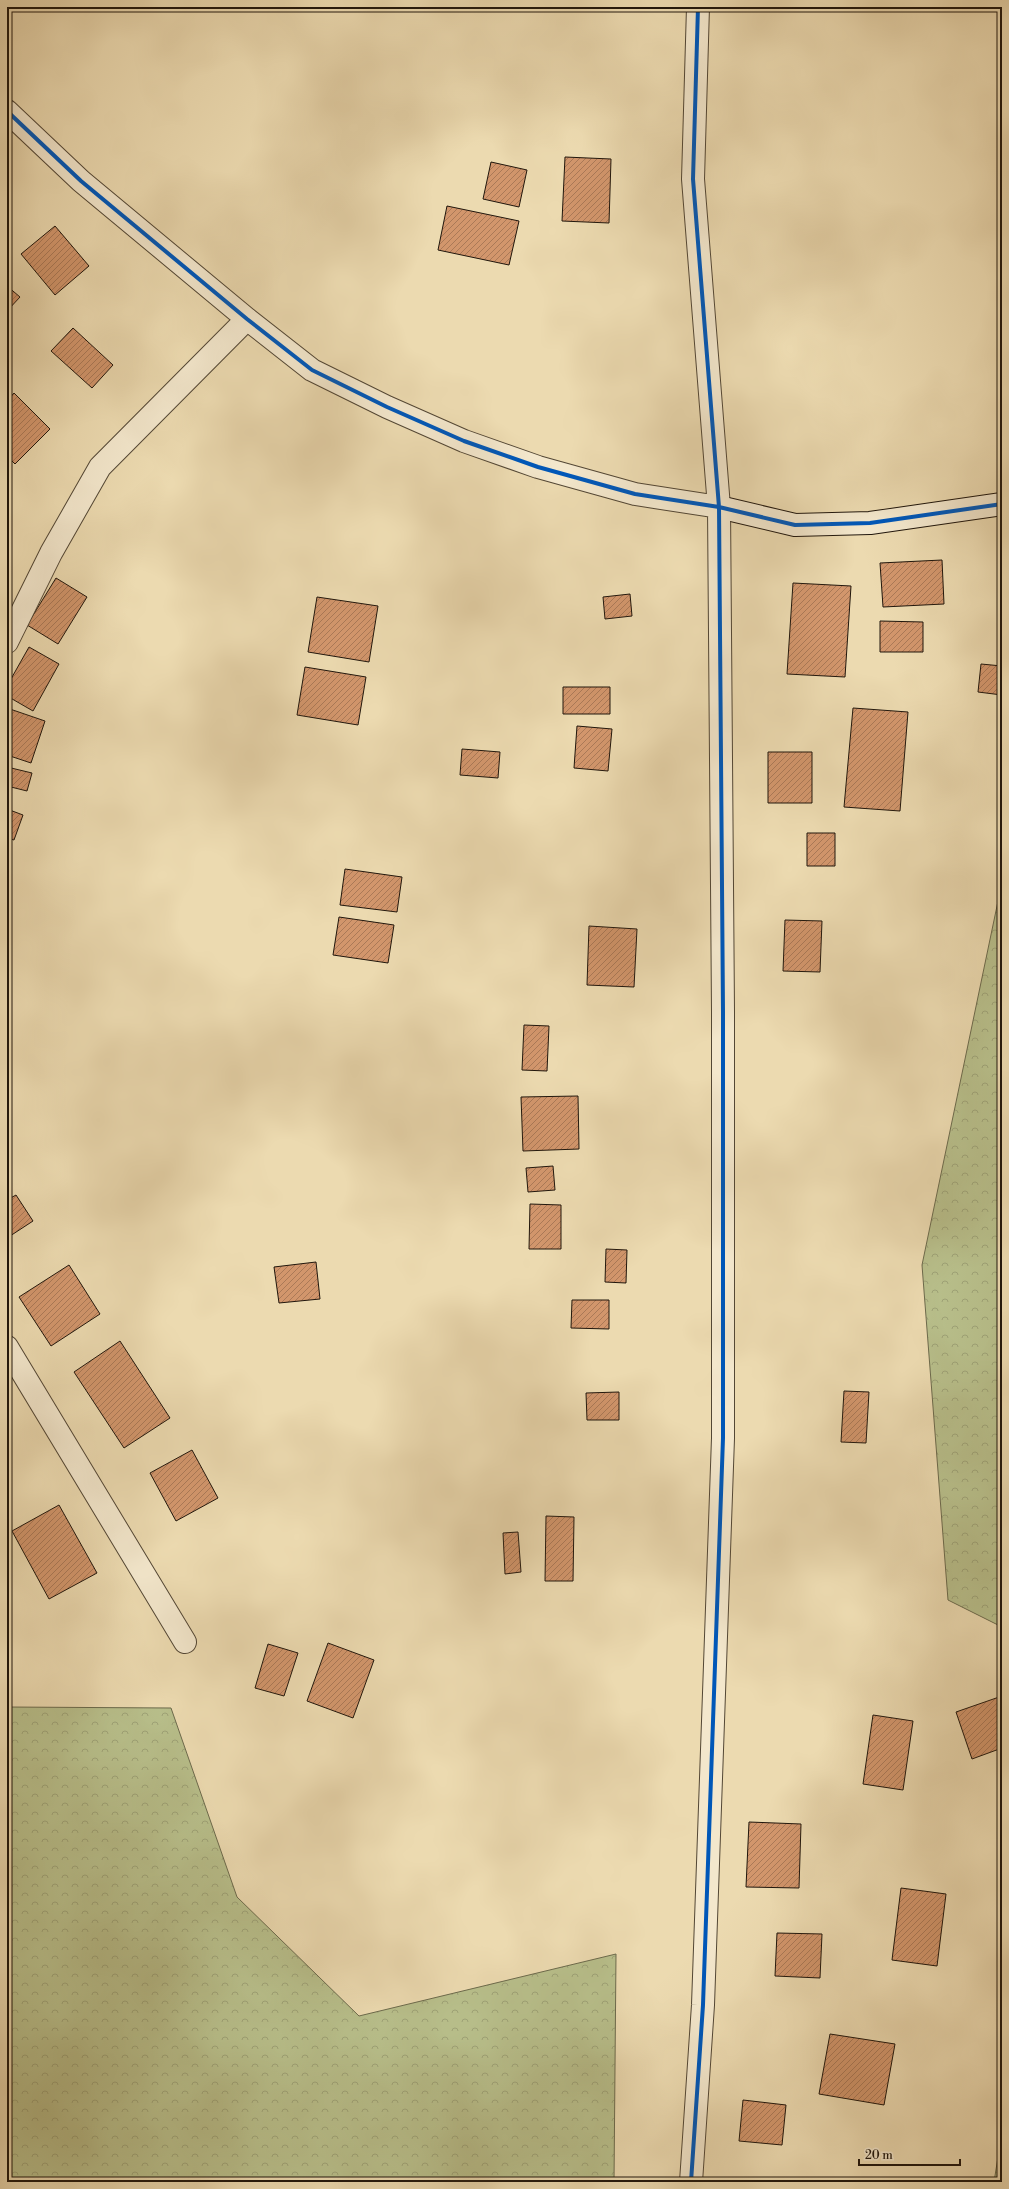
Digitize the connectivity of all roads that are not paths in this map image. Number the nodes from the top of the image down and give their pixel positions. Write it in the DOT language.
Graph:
graph roads {
  1 [pos="698,7"];
  2 [pos="7,111"];
  3 [pos="247,319"];
  4 [pos="1002,504"];
  5 [pos="719,507"];
  6 [pos="7,642"];
  7 [pos="7,1347"];
  8 [pos="184,1642"];
  9 [pos="690,2182"];
  1 -- 5 [label="street"];
  2 -- 3 [label="street"];
  3 -- 5 [label="street"];
  3 -- 6 [label="street"];
  4 -- 5 [label="street"];
  5 -- 9 [label="street"];
  7 -- 8 [label="street"];
}
